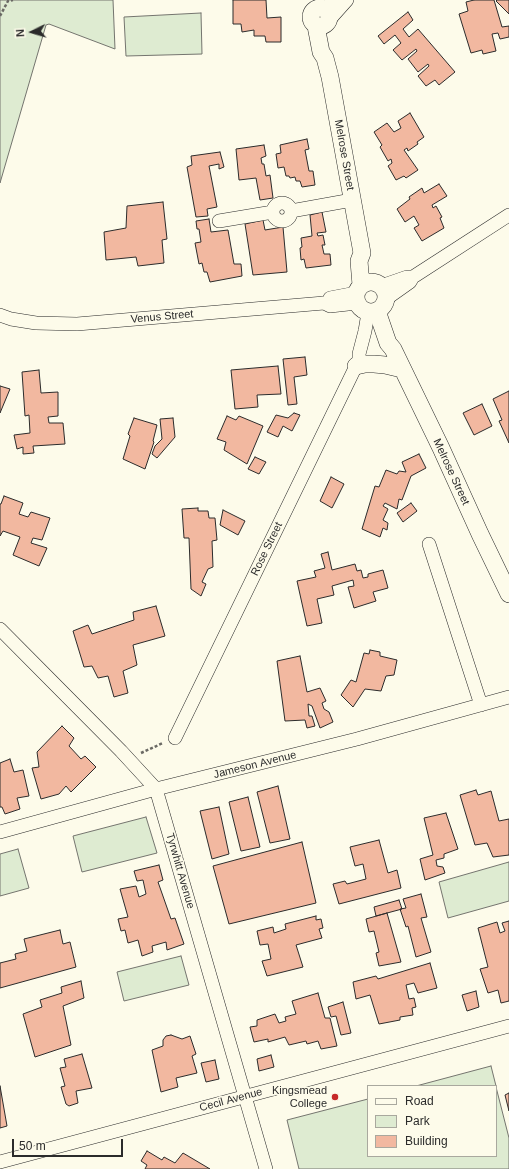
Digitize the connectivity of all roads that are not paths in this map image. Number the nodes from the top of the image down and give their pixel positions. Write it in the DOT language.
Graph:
graph roads {
  1 [pos="347,0"];
  2 [pos="322,11"];
  3 [pos="352,200"];
  4 [pos="509,215"];
  5 [pos="219,221"];
  6 [pos="372,299"];
  7 [pos="0,315"];
  8 [pos="357,363"];
  9 [pos="402,369"];
  10 [pos="429,544"];
  11 [pos="509,594"];
  12 [pos="0,629"];
  13 [pos="509,697"];
  14 [pos="481,705"];
  15 [pos="175,738"];
  16 [pos="156,790"];
  17 [pos="0,832"];
  18 [pos="509,1026"];
  19 [pos="245,1096"];
  20 [pos="0,1162"];
  21 [pos="266,1169"];
  1 -- 2 [label="street"];
  2 -- 3 [label="street, Melrose Street"];
  3 -- 5 [label="street"];
  3 -- 6 [label="street, Melrose Street"];
  4 -- 6 [label="street, Venus Street"];
  6 -- 7 [label="street, Venus Street"];
  6 -- 8 [label="street, Rose Street"];
  6 -- 9 [label="street, Melrose Street"];
  8 -- 9 [label="street"];
  8 -- 15 [label="street, Rose Street"];
  9 -- 11 [label="street, Melrose Street"];
  10 -- 14 [label="street"];
  12 -- 16 [label="street, Tyrwhitt Avenue"];
  13 -- 14 [label="street, Jameson Avenue"];
  14 -- 16 [label="street, Jameson Avenue"];
  16 -- 17 [label="street, Jameson Avenue"];
  16 -- 19 [label="street, Tyrwhitt Avenue"];
  18 -- 19 [label="street, Cecil Avenue"];
  19 -- 20 [label="street, Cecil Avenue"];
  19 -- 21 [label="street, Tyrwhitt Avenue"];
}
